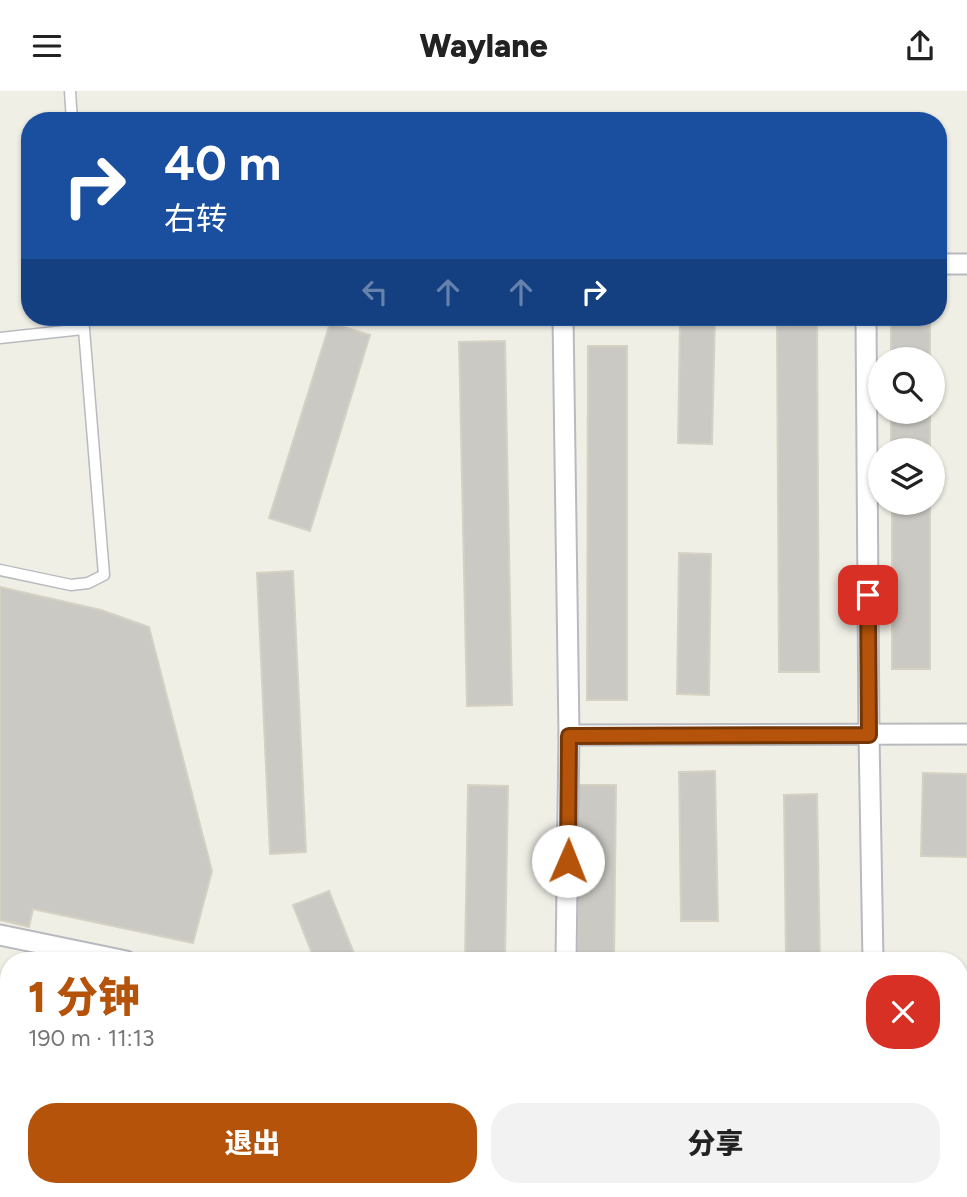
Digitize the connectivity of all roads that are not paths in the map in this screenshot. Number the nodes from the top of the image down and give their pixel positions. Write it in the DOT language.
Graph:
graph roads {
  1 [pos="70,91"];
  2 [pos="71,112"];
  3 [pos="947,264"];
  4 [pos="967,264"];
  5 [pos="83,326"];
  6 [pos="563,326"];
  7 [pos="866,326"];
  8 [pos="83,329"];
  9 [pos="0,338"];
  10 [pos="0,570"];
  11 [pos="967,734"];
  12 [pos="869,735"];
  13 [pos="569,736"];
  14 [pos="0,935"];
  15 [pos="82,952"];
  16 [pos="566,952"];
  17 [pos="873,952"];
  1 -- 2 [label="lane"];
  3 -- 4 [label="street"];
  5 -- 8 [label="lane"];
  6 -- 13 [label="street"];
  7 -- 12 [label="street"];
  8 -- 9 [label="lane"];
  8 -- 10 [label="lane"];
  11 -- 12 [label="street"];
  12 -- 13 [label="street"];
  12 -- 17 [label="street"];
  13 -- 16 [label="street"];
  14 -- 15 [label="street"];
}
